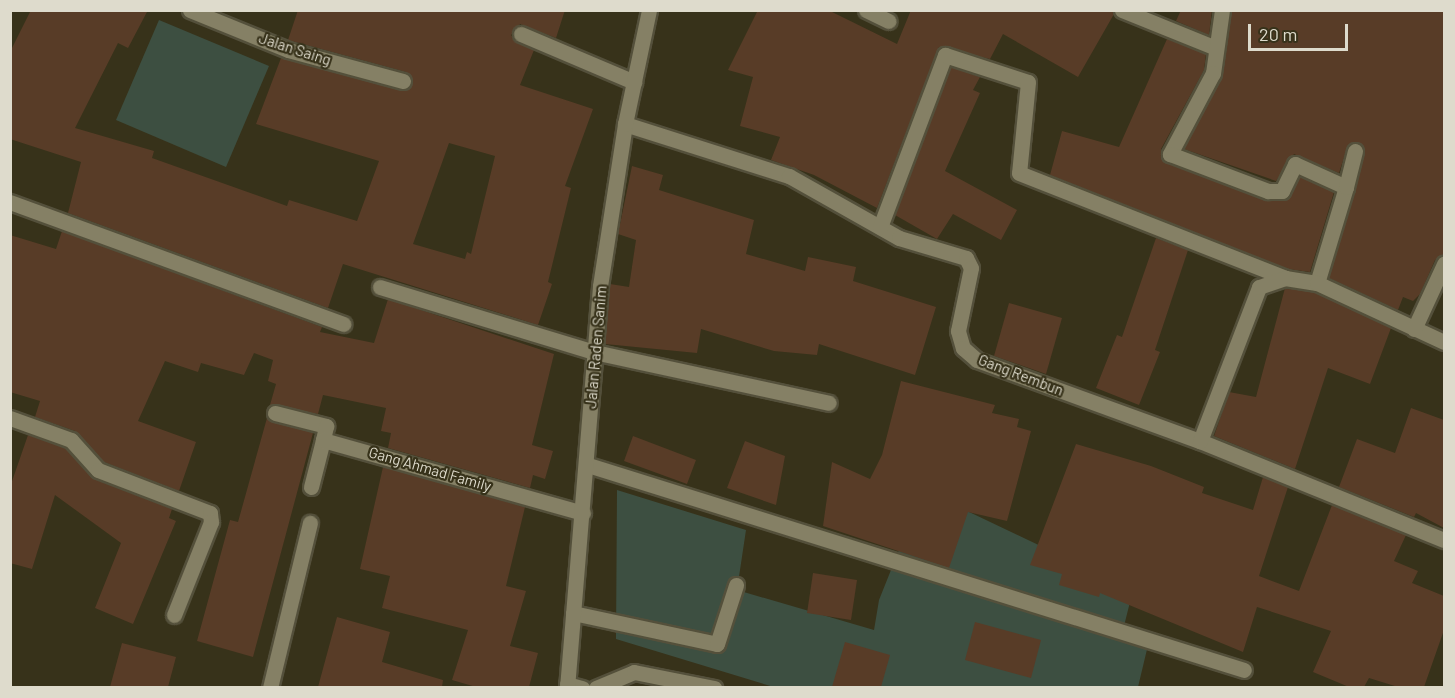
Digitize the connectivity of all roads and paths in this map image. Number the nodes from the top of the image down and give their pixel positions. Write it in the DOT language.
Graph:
graph roads {
  1 [pos="190,10"];
  2 [pos="650,10"];
  3 [pos="866,10"];
  4 [pos="1122,10"];
  5 [pos="1222,10"];
  6 [pos="889,21"];
  7 [pos="521,33"];
  8 [pos="1216,48"];
  9 [pos="403,81"];
  10 [pos="634,82"];
  11 [pos="625,124"];
  12 [pos="1355,151"];
  13 [pos="1346,187"];
  14 [pos="10,202"];
  15 [pos="880,226"];
  16 [pos="1444,264"];
  17 [pos="1285,278"];
  18 [pos="1317,283"];
  19 [pos="380,287"];
  20 [pos="343,324"];
  21 [pos="1414,329"];
  22 [pos="1444,342"];
  23 [pos="594,352"];
  24 [pos="830,403"];
  25 [pos="275,413"];
  26 [pos="10,418"];
  27 [pos="323,440"];
  28 [pos="1200,441"];
  29 [pos="588,465"];
  30 [pos="311,487"];
  31 [pos="583,513"];
  32 [pos="310,523"];
  33 [pos="1444,540"];
  34 [pos="736,585"];
  35 [pos="573,613"];
  36 [pos="174,615"];
  37 [pos="1244,670"];
  38 [pos="572,686"];
  39 [pos="270,687"];
  40 [pos="596,687"];
  41 [pos="714,687"];
  1 -- 9 [label="street, Jalan Saing"];
  2 -- 10 [label="street, Jalan Raden Sanim"];
  3 -- 6 [label="street"];
  4 -- 8 [label="street"];
  5 -- 8 [label="street"];
  7 -- 10 [label="street"];
  8 -- 13 [label="street"];
  10 -- 11 [label="street, Jalan Raden Sanim"];
  11 -- 15 [label="street, Gang Rembun"];
  11 -- 23 [label="street, Jalan Raden Sanim"];
  12 -- 13 [label="street"];
  13 -- 18 [label="street"];
  14 -- 20 [label="street"];
  15 -- 17 [label="street"];
  15 -- 28 [label="street, Gang Rembun"];
  16 -- 21 [label="street"];
  17 -- 18 [label="street"];
  17 -- 28 [label="street"];
  18 -- 21 [label="street"];
  19 -- 23 [label="street"];
  21 -- 22 [label="street"];
  23 -- 24 [label="street"];
  23 -- 29 [label="street, Jalan Raden Sanim"];
  25 -- 27 [label="street"];
  26 -- 36 [label="street"];
  27 -- 30 [label="street"];
  27 -- 31 [label="street, Gang Ahmad Family"];
  28 -- 33 [label="street, Gang Rembun"];
  29 -- 31 [label="street, Jalan Raden Sanim"];
  29 -- 37 [label="street"];
  31 -- 35 [label="street, Jalan Raden Sanim"];
  32 -- 39 [label="street"];
  34 -- 35 [label="street"];
  35 -- 38 [label="street, Jalan Raden Sanim"];
  40 -- 41 [label="street"];
}
